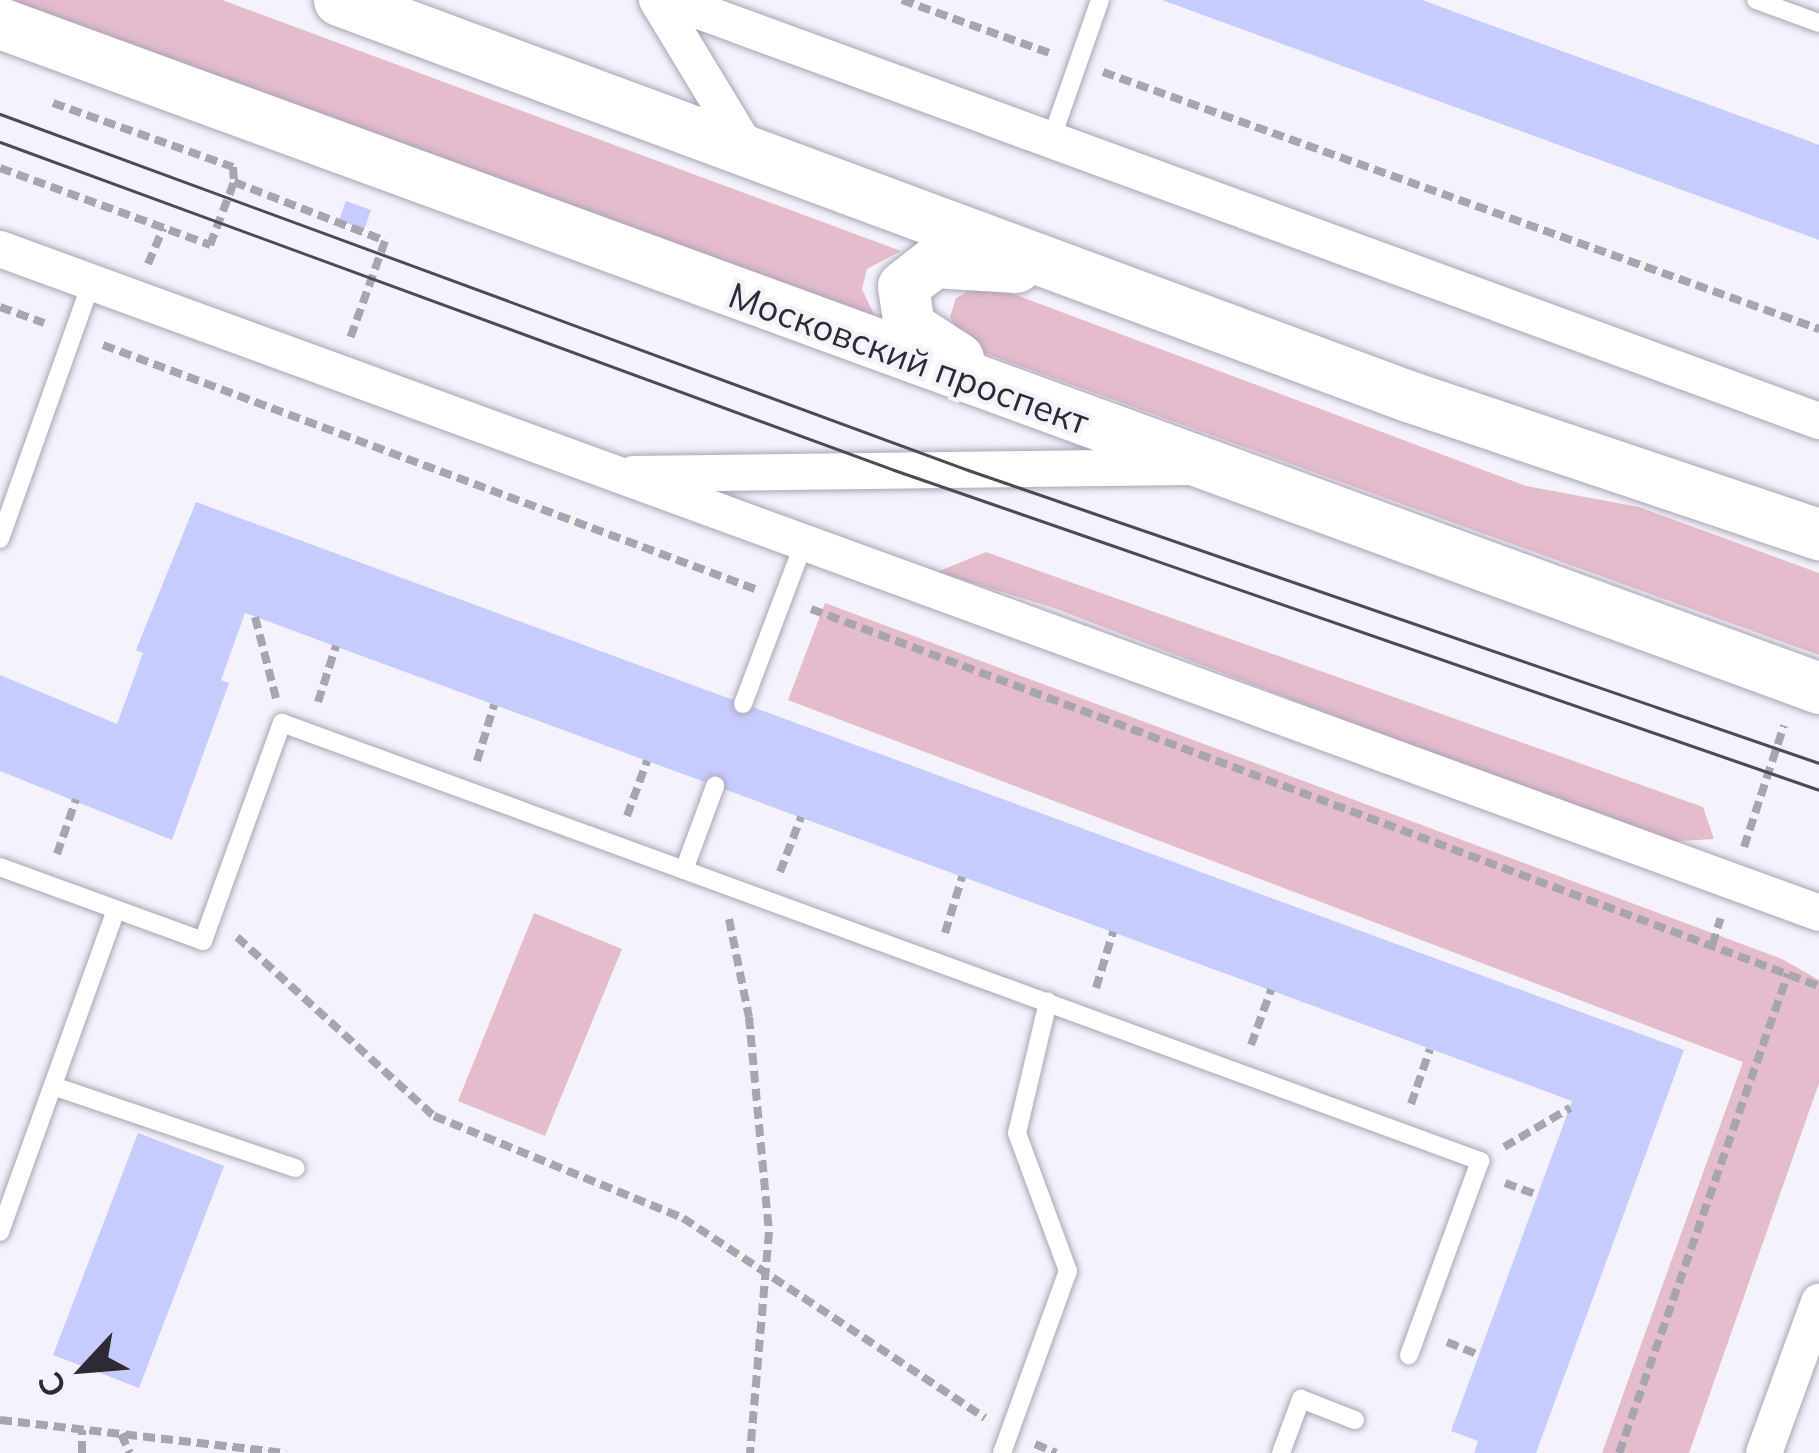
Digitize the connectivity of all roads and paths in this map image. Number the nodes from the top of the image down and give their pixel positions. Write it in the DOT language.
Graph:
graph roads {
  1 [pos="339,0"];
  2 [pos="657,0"];
  3 [pos="669,0"];
  4 [pos="902,0"];
  5 [pos="1100,0"];
  6 [pos="1756,0"];
  7 [pos="0,23"];
  8 [pos="1819,23"];
  9 [pos="1077,63"];
  10 [pos="53,103"];
  11 [pos="1051,140"];
  12 [pos="748,152"];
  13 [pos="0,168"];
  14 [pos="234,182"];
  15 [pos="0,249"];
  16 [pos="1071,271"];
  17 [pos="91,283"];
  18 [pos="365,298"];
  19 [pos="0,307"];
  20 [pos="1819,329"];
  21 [pos="73,334"];
  22 [pos="1019,398"];
  23 [pos="1819,421"];
  24 [pos="1203,467"];
  25 [pos="611,475"];
  26 [pos="1819,534"];
  27 [pos="0,539"];
  28 [pos="803,545"];
  29 [pos="783,599"];
  30 [pos="255,616"];
  31 [pos="336,646"];
  32 [pos="1814,686"];
  33 [pos="742,704"];
  34 [pos="494,705"];
  35 [pos="282,723"];
  36 [pos="308,732"];
  37 [pos="647,761"];
  38 [pos="715,786"];
  39 [pos="468,791"];
  40 [pos="76,799"];
  41 [pos="801,818"];
  42 [pos="617,845"];
  43 [pos="0,867"];
  44 [pos="684,870"];
  45 [pos="962,877"];
  46 [pos="1733,880"];
  47 [pos="722,883"];
  48 [pos="47,884"];
  49 [pos="770,901"];
  50 [pos="116,910"];
  51 [pos="1819,913"];
  52 [pos="212,914"];
  53 [pos="1113,932"];
  54 [pos="1712,945"];
  55 [pos="936,962"];
  56 [pos="1788,974"];
  57 [pos="1819,986"];
  58 [pos="1271,990"];
  59 [pos="1048,1002"];
  60 [pos="1087,1017"];
  61 [pos="1430,1048"];
  62 [pos="1241,1074"];
  63 [pos="53,1086"];
  64 [pos="1570,1108"];
  65 [pos="1402,1132"];
  66 [pos="1480,1160"];
  67 [pos="295,1168"];
  68 [pos="0,1232"];
  69 [pos="763,1271"];
  70 [pos="1819,1302"];
  71 [pos="1409,1355"];
  72 [pos="0,1420"];
  73 [pos="1355,1420"];
  74 [pos="82,1430"];
  75 [pos="121,1434"];
  76 [pos="1005,1443"];
  77 [pos="82,1453"];
  78 [pos="130,1453"];
  79 [pos="286,1453"];
  80 [pos="750,1453"];
  81 [pos="1056,1453"];
  82 [pos="1281,1453"];
  83 [pos="1619,1453"];
  84 [pos="1764,1453"];
  1 -- 12 [label="main road"];
  2 -- 12 [label="street"];
  3 -- 11 [label="street"];
  4 -- 9 [label="path"];
  5 -- 9 [label="lane"];
  6 -- 8 [label="lane"];
  7 -- 22 [label="main road, Московский проспект"];
  9 -- 11 [label="lane"];
  9 -- 20 [label="path"];
  10 -- 14 [label="path"];
  11 -- 23 [label="street"];
  12 -- 16 [label="main road"];
  13 -- 14 [label="path"];
  14 -- 18 [label="path"];
  15 -- 17 [label="street"];
  16 -- 22 [label="main road"];
  16 -- 26 [label="main road"];
  17 -- 21 [label="lane"];
  17 -- 25 [label="street"];
  19 -- 21 [label="path"];
  21 -- 27 [label="lane"];
  21 -- 29 [label="path"];
  22 -- 24 [label="main road, Московский проспект"];
  24 -- 25 [label="street"];
  24 -- 32 [label="main road, Московский проспект"];
  25 -- 28 [label="street"];
  28 -- 29 [label="lane"];
  28 -- 46 [label="street"];
  29 -- 33 [label="lane"];
  29 -- 54 [label="path"];
  30 -- 35 [label="path"];
  31 -- 36 [label="path"];
  32 -- 46 [label="path"];
  34 -- 39 [label="path"];
  35 -- 36 [label="lane"];
  35 -- 52 [label="lane"];
  36 -- 39 [label="lane"];
  37 -- 42 [label="path"];
  38 -- 44 [label="lane"];
  39 -- 42 [label="lane"];
  40 -- 48 [label="path"];
  41 -- 49 [label="path"];
  42 -- 44 [label="lane"];
  43 -- 48 [label="lane"];
  44 -- 47 [label="lane"];
  45 -- 55 [label="path"];
  46 -- 51 [label="street"];
  46 -- 54 [label="path"];
  47 -- 49 [label="lane"];
  47 -- 69 [label="path"];
  48 -- 50 [label="lane"];
  49 -- 55 [label="lane"];
  50 -- 52 [label="lane"];
  50 -- 63 [label="lane"];
  52 -- 69 [label="path"];
  53 -- 60 [label="path"];
  54 -- 56 [label="path"];
  55 -- 59 [label="lane"];
  56 -- 57 [label="path"];
  56 -- 83 [label="path"];
  58 -- 62 [label="path"];
  59 -- 60 [label="lane"];
  59 -- 76 [label="lane"];
  60 -- 62 [label="lane"];
  61 -- 65 [label="path"];
  62 -- 65 [label="lane"];
  63 -- 67 [label="lane"];
  63 -- 68 [label="lane"];
  64 -- 66 [label="path"];
  65 -- 66 [label="lane"];
  66 -- 71 [label="lane"];
  69 -- 76 [label="path"];
  69 -- 80 [label="path"];
  70 -- 84 [label="street"];
  72 -- 74 [label="path"];
  73 -- 82 [label="lane"];
  74 -- 75 [label="path"];
  74 -- 77 [label="path"];
  75 -- 78 [label="path"];
  75 -- 79 [label="path"];
  76 -- 81 [label="path"];
}
